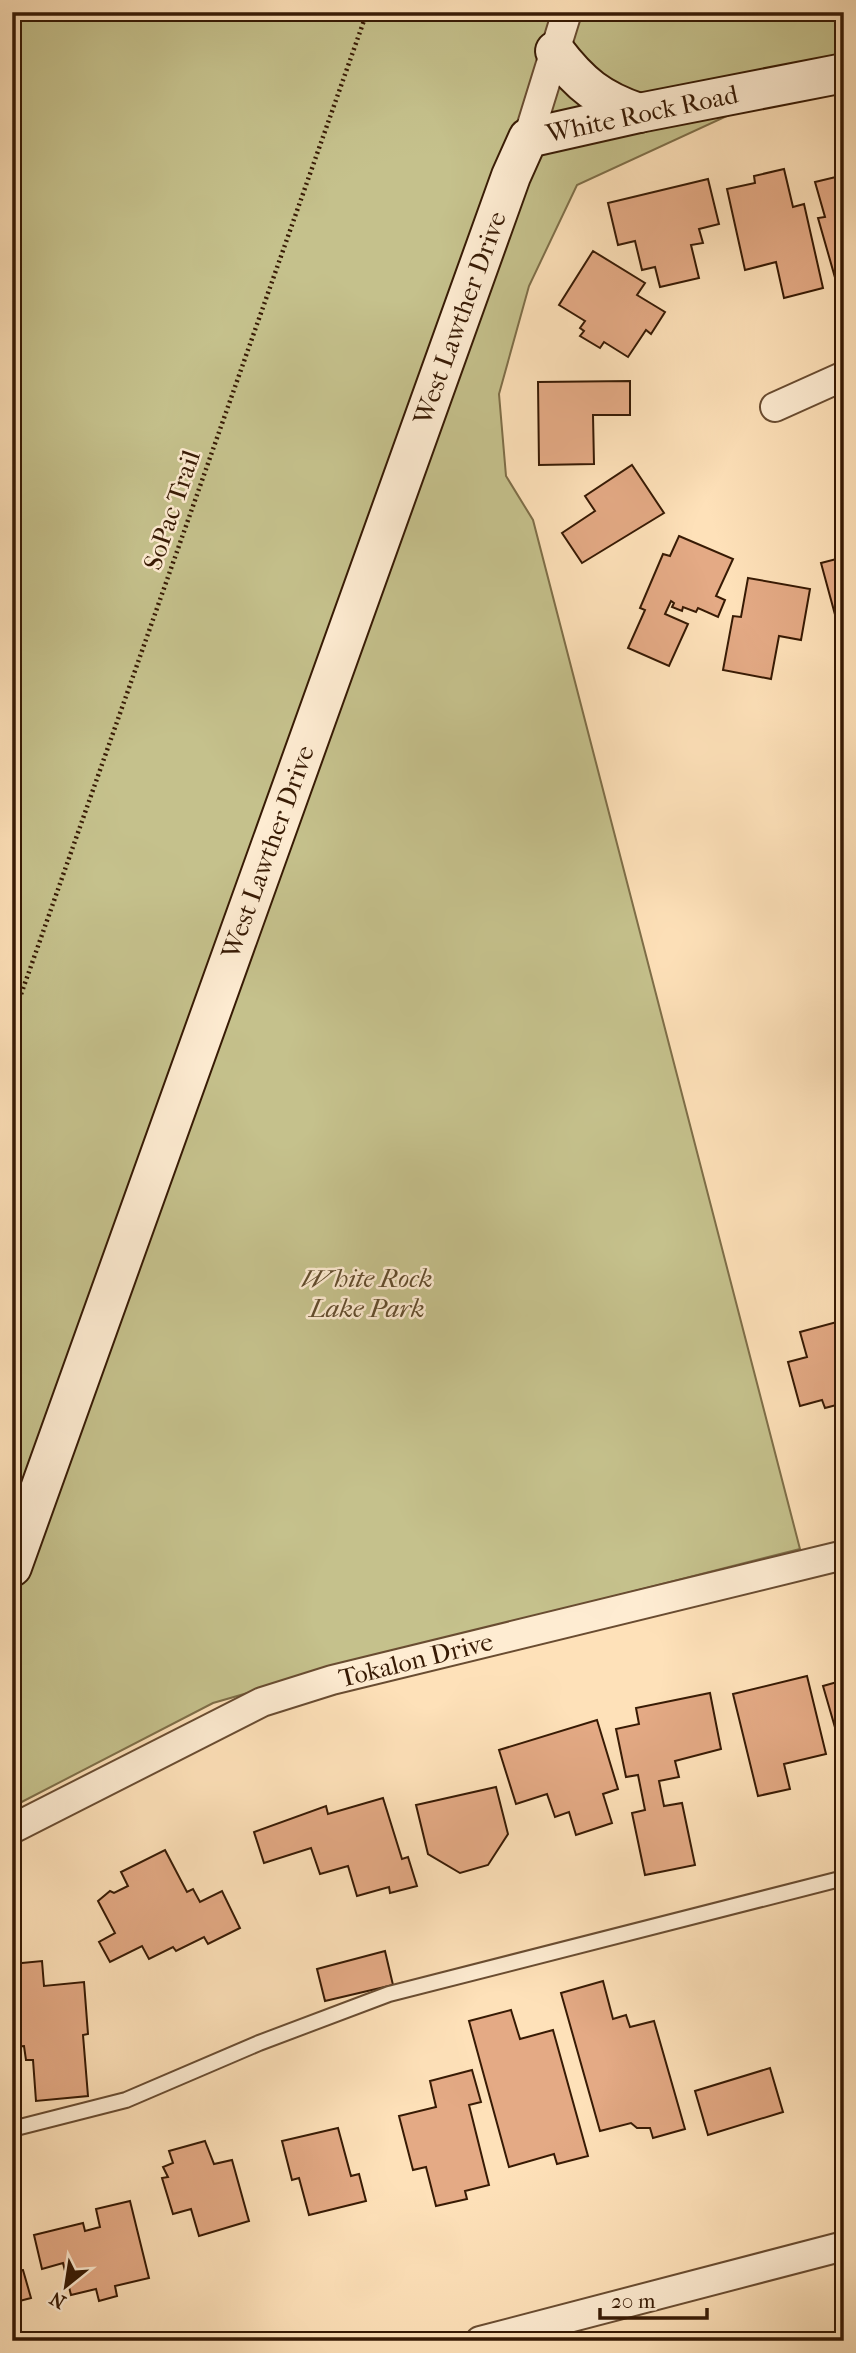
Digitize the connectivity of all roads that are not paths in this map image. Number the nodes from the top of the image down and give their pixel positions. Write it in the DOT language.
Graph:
graph roads {
  1 [pos="567,12"];
  2 [pos="555,51"];
  3 [pos="844,73"];
  4 [pos="639,113"];
  5 [pos="528,138"];
  6 [pos="844,376"];
  7 [pos="775,407"];
  8 [pos="844,1555"];
  9 [pos="12,1567"];
  10 [pos="12,1829"];
  11 [pos="844,1878"];
  12 [pos="12,2129"];
  13 [pos="844,2246"];
  14 [pos="546,2333"];
  15 [pos="480,2341"];
  1 -- 2 [label="street, White Rock Road"];
  2 -- 4 [label="street"];
  2 -- 5 [label="street, White Rock Road"];
  3 -- 4 [label="street, White Rock Road"];
  4 -- 5 [label="street, White Rock Road"];
  5 -- 9 [label="street, West Lawther Drive"];
  6 -- 7 [label="street"];
  8 -- 10 [label="street, Tokalon Drive"];
  11 -- 12 [label="lane"];
  13 -- 14 [label="street"];
  14 -- 15 [label="street"];
}
